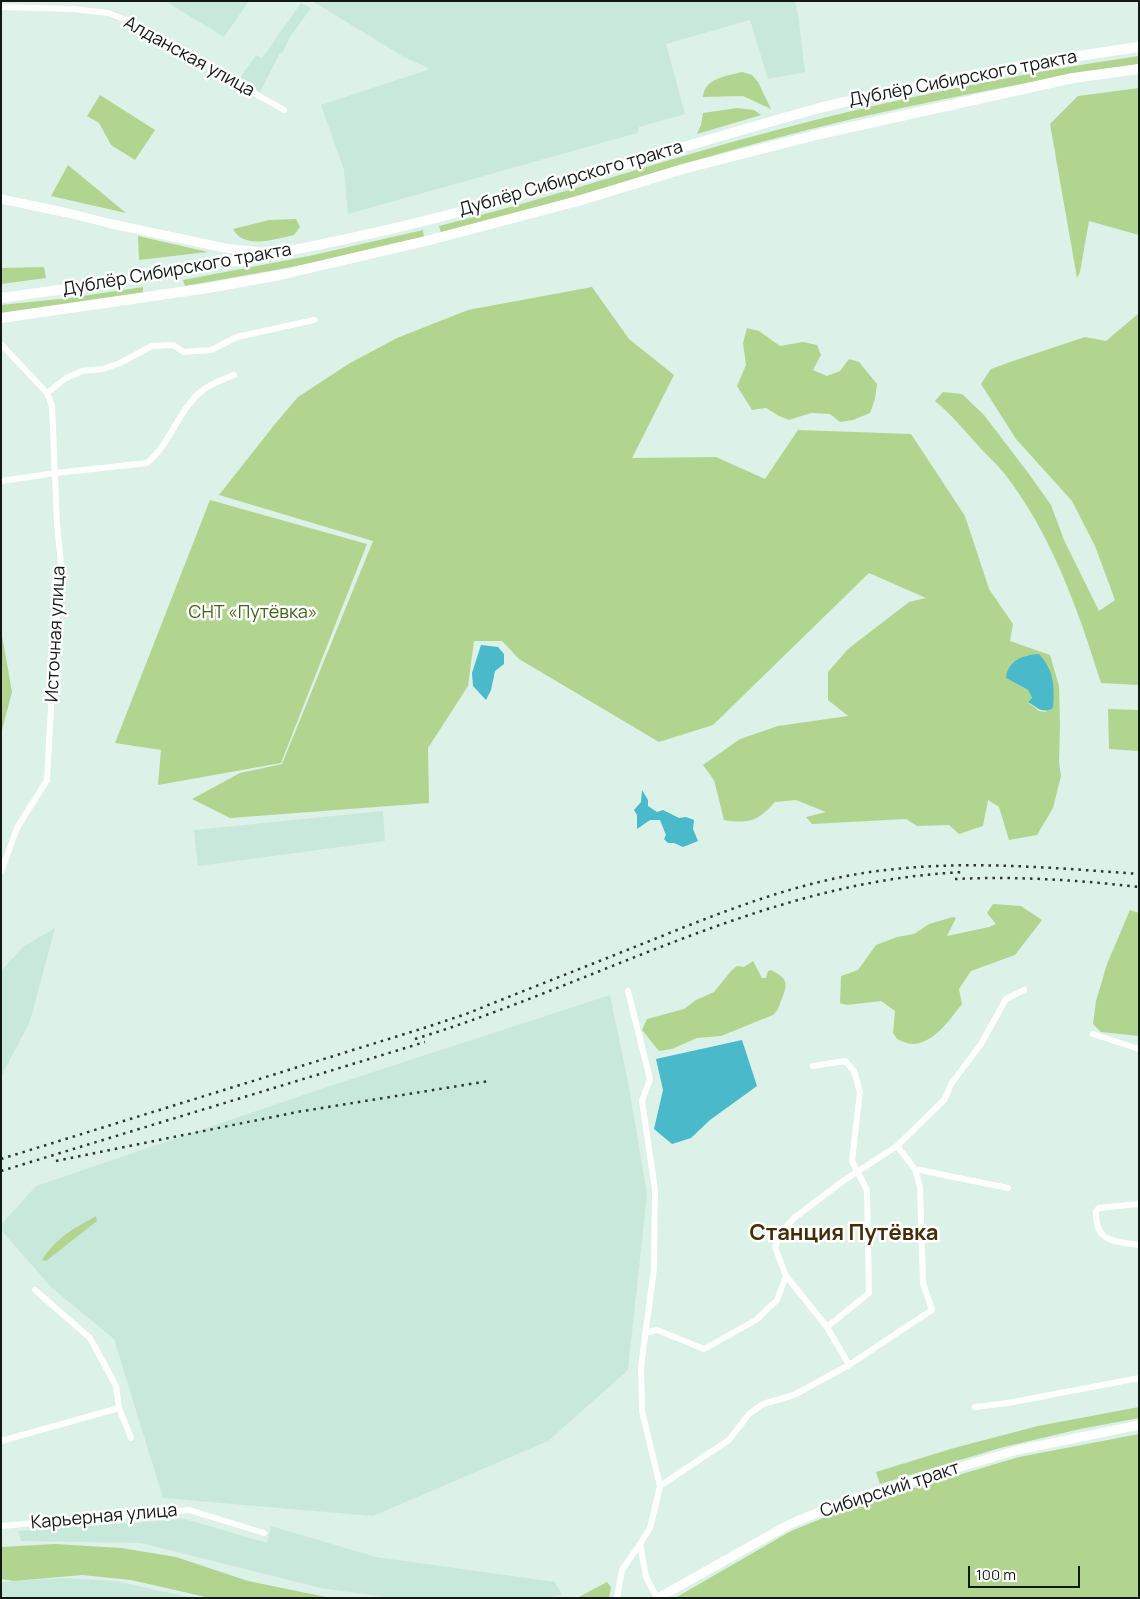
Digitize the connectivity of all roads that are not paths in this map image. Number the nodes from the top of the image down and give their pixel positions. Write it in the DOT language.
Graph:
graph roads {
  1 [pos="5,1"];
  2 [pos="1,3"];
  3 [pos="1,7"];
  4 [pos="1139,47"];
  5 [pos="1139,69"];
  6 [pos="284,110"];
  7 [pos="1,199"];
  8 [pos="275,254"];
  9 [pos="1,298"];
  10 [pos="1,318"];
  11 [pos="314,320"];
  12 [pos="1,344"];
  13 [pos="234,375"];
  14 [pos="45,390"];
  15 [pos="56,473"];
  16 [pos="1,481"];
  17 [pos="1,872"];
  18 [pos="1024,990"];
  19 [pos="628,991"];
  20 [pos="1092,1034"];
  21 [pos="1139,1049"];
  22 [pos="813,1066"];
  23 [pos="898,1146"];
  24 [pos="915,1169"];
  25 [pos="858,1173"];
  26 [pos="1008,1188"];
  27 [pos="1139,1204"];
  28 [pos="1139,1245"];
  29 [pos="786,1276"];
  30 [pos="35,1290"];
  31 [pos="827,1327"];
  32 [pos="645,1333"];
  33 [pos="848,1365"];
  34 [pos="1139,1378"];
  35 [pos="974,1407"];
  36 [pos="119,1408"];
  37 [pos="1139,1425"];
  38 [pos="131,1438"];
  39 [pos="1,1440"];
  40 [pos="660,1486"];
  41 [pos="1,1526"];
  42 [pos="264,1533"];
  43 [pos="640,1544"];
  44 [pos="617,1598"];
  45 [pos="658,1598"];
  1 -- 2 [label="street"];
  3 -- 6 [label="street, Алданская улица"];
  4 -- 8 [label="main road, Дублёр Сибирского тракта"];
  5 -- 10 [label="main road, Дублёр Сибирского тракта"];
  7 -- 8 [label="main road"];
  8 -- 9 [label="main road, Дублёр Сибирского тракта"];
  11 -- 14 [label="street"];
  12 -- 14 [label="street"];
  13 -- 15 [label="street"];
  14 -- 15 [label="street, Источная улица"];
  15 -- 16 [label="street"];
  15 -- 17 [label="street, Источная улица"];
  18 -- 23 [label="street"];
  19 -- 32 [label="street"];
  20 -- 21 [label="street"];
  22 -- 25 [label="street"];
  23 -- 24 [label="street"];
  23 -- 25 [label="street"];
  24 -- 26 [label="street"];
  24 -- 33 [label="street"];
  25 -- 29 [label="street"];
  25 -- 31 [label="street"];
  27 -- 28 [label="street"];
  29 -- 31 [label="street"];
  29 -- 32 [label="street"];
  30 -- 36 [label="street"];
  31 -- 33 [label="street"];
  32 -- 40 [label="street"];
  33 -- 40 [label="street"];
  34 -- 35 [label="street"];
  36 -- 38 [label="street"];
  36 -- 39 [label="street"];
  37 -- 45 [label="main road, Сибирский тракт"];
  40 -- 43 [label="street"];
  41 -- 42 [label="street, Карьерная улица"];
  43 -- 44 [label="street"];
  43 -- 45 [label="street"];
}
